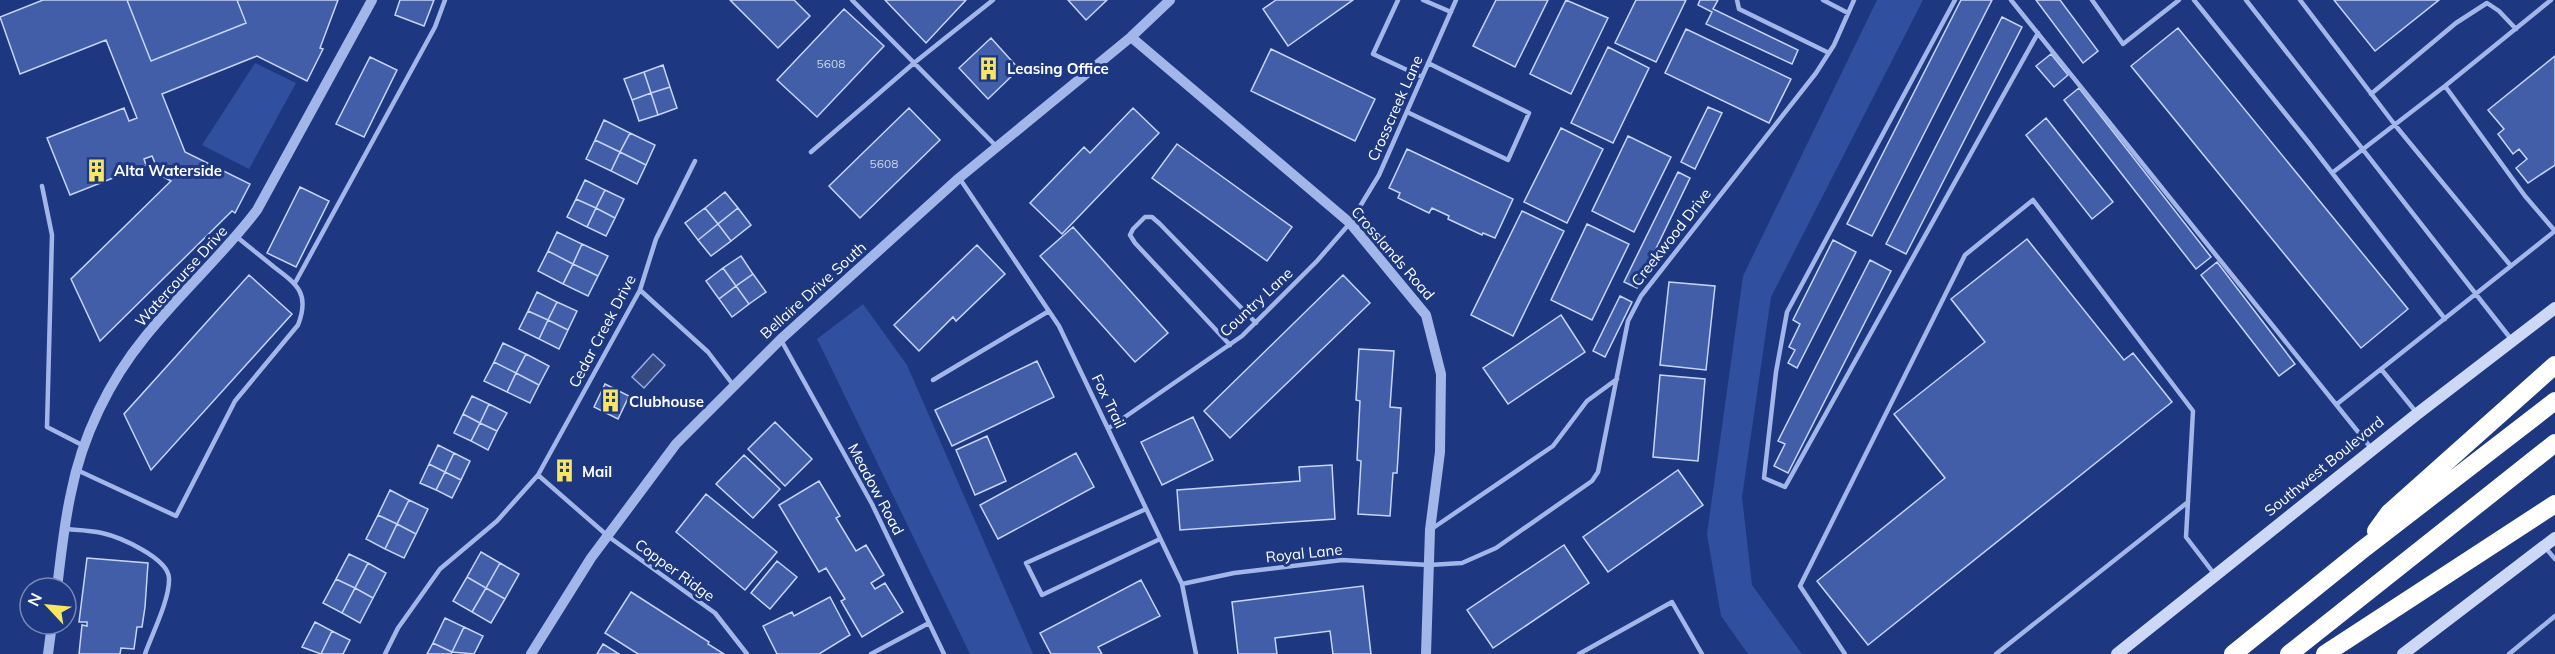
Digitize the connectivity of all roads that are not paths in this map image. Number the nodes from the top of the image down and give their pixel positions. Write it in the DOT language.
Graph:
graph roads {
  1 [pos="372,0"];
  2 [pos="446,0"];
  3 [pos="852,0"];
  4 [pos="993,0"];
  5 [pos="1170,0"];
  6 [pos="1398,0"];
  7 [pos="1424,0"];
  8 [pos="1456,0"];
  9 [pos="1737,0"];
  10 [pos="1823,0"];
  11 [pos="1854,0"];
  12 [pos="1956,0"];
  13 [pos="2011,0"];
  14 [pos="2092,0"];
  15 [pos="2179,0"];
  16 [pos="2194,0"];
  17 [pos="2246,0"];
  18 [pos="2300,0"];
  19 [pos="2551,0"];
  20 [pos="1451,12"];
  21 [pos="1848,13"];
  22 [pos="2516,29"];
  23 [pos="2038,33"];
  24 [pos="1131,37"];
  25 [pos="1829,53"];
  26 [pos="914,63"];
  27 [pos="1428,63"];
  28 [pos="1422,77"];
  29 [pos="2445,86"];
  30 [pos="2371,94"];
  31 [pos="1407,112"];
  32 [pos="2395,125"];
  33 [pos="996,146"];
  34 [pos="2363,149"];
  35 [pos="811,152"];
  36 [pos="695,161"];
  37 [pos="2332,173"];
  38 [pos="959,178"];
  39 [pos="42,186"];
  40 [pos="1350,223"];
  41 [pos="2555,231"];
  42 [pos="237,237"];
  43 [pos="2511,266"];
  44 [pos="295,283"];
  45 [pos="640,290"];
  46 [pos="2476,294"];
  47 [pos="2555,308"];
  48 [pos="1049,310"];
  49 [pos="2445,319"];
  50 [pos="1256,322"];
  51 [pos="781,339"];
  52 [pos="2512,341"];
  53 [pos="1230,345"];
  54 [pos="2555,365"];
  55 [pos="2381,369"];
  56 [pos="1617,379"];
  57 [pos="933,380"];
  58 [pos="734,386"];
  59 [pos="2555,401"];
  60 [pos="2337,404"];
  61 [pos="2417,414"];
  62 [pos="1108,428"];
  63 [pos="2555,443"];
  64 [pos="84,446"];
  65 [pos="2373,450"];
  66 [pos="76,470"];
  67 [pos="538,475"];
  68 [pos="2188,502"];
  69 [pos="2555,504"];
  70 [pos="1146,508"];
  71 [pos="65,529"];
  72 [pos="1430,530"];
  73 [pos="609,537"];
  74 [pos="1160,538"];
  75 [pos="2555,538"];
  76 [pos="2544,546"];
  77 [pos="2362,550"];
  78 [pos="2555,560"];
  79 [pos="1429,566"];
  80 [pos="59,576"];
  81 [pos="2216,576"];
  82 [pos="1182,584"];
  83 [pos="2555,616"];
  84 [pos="929,623"];
  85 [pos="50,636"];
  86 [pos="48,654"];
  87 [pos="145,654"];
  88 [pos="385,654"];
  89 [pos="531,654"];
  90 [pos="747,654"];
  91 [pos="871,654"];
  92 [pos="944,654"];
  93 [pos="1196,654"];
  94 [pos="1426,654"];
  95 [pos="1579,654"];
  96 [pos="1702,654"];
  97 [pos="1845,654"];
  98 [pos="1996,654"];
  99 [pos="2117,654"];
  100 [pos="2233,654"];
  101 [pos="2289,654"];
  102 [pos="2325,654"];
  103 [pos="2403,654"];
  104 [pos="2509,654"];
  1 -- 42 [label="street, Watercourse Drive"];
  2 -- 44 [label="lane"];
  3 -- 26 [label="lane"];
  4 -- 26 [label="lane"];
  5 -- 24 [label="street, Bellaire Drive South"];
  6 -- 28 [label="lane"];
  7 -- 20 [label="lane"];
  8 -- 20 [label="lane, Crosscreek Lane"];
  9 -- 25 [label="lane"];
  10 -- 21 [label="lane"];
  11 -- 21 [label="lane, Creekwood Drive"];
  12 -- 23 [label="lane"];
  13 -- 23 [label="lane"];
  14 -- 15 [label="lane"];
  16 -- 37 [label="lane"];
  17 -- 34 [label="lane"];
  18 -- 30 [label="lane"];
  19 -- 22 [label="lane"];
  20 -- 27 [label="lane, Crosscreek Lane"];
  21 -- 25 [label="lane, Creekwood Drive"];
  22 -- 29 [label="lane"];
  22 -- 30 [label="lane"];
  23 -- 60 [label="lane"];
  24 -- 33 [label="street, Bellaire Drive South"];
  24 -- 40 [label="street, Crosslands Road"];
  25 -- 56 [label="lane, Creekwood Drive"];
  26 -- 33 [label="lane"];
  26 -- 35 [label="lane"];
  27 -- 28 [label="lane, Crosscreek Lane"];
  27 -- 31 [label="lane"];
  28 -- 31 [label="lane, Crosscreek Lane"];
  29 -- 32 [label="lane"];
  29 -- 41 [label="lane"];
  30 -- 32 [label="lane"];
  31 -- 40 [label="lane, Crosscreek Lane"];
  32 -- 34 [label="lane"];
  32 -- 43 [label="lane"];
  33 -- 38 [label="street, Bellaire Drive South"];
  34 -- 37 [label="lane"];
  34 -- 46 [label="lane"];
  36 -- 45 [label="lane, Cedar Creek Drive"];
  37 -- 49 [label="lane"];
  38 -- 48 [label="lane, Fox Trail"];
  38 -- 51 [label="street, Bellaire Drive South"];
  39 -- 64 [label="lane"];
  40 -- 50 [label="lane, Country Lane"];
  40 -- 72 [label="street, Crosslands Road"];
  41 -- 43 [label="lane"];
  42 -- 44 [label="lane"];
  42 -- 64 [label="street, Watercourse Drive"];
  43 -- 46 [label="lane"];
  44 -- 66 [label="lane"];
  45 -- 58 [label="lane"];
  45 -- 67 [label="lane, Cedar Creek Drive"];
  46 -- 49 [label="lane"];
  46 -- 52 [label="lane"];
  47 -- 52 [label="main road, Southwest Boulevard"];
  48 -- 57 [label="lane"];
  48 -- 62 [label="lane, Fox Trail"];
  49 -- 55 [label="lane"];
  50 -- 53 [label="lane, Country Lane"];
  50 -- 53 [label="lane"];
  51 -- 58 [label="street, Bellaire Drive South"];
  51 -- 84 [label="lane, Meadow Road"];
  52 -- 61 [label="main road, Southwest Boulevard"];
  53 -- 62 [label="lane, Country Lane"];
  54 -- 77 [label="highway"];
  55 -- 60 [label="lane"];
  55 -- 61 [label="lane"];
  56 -- 72 [label="lane"];
  56 -- 79 [label="lane, Creekwood Drive"];
  58 -- 73 [label="street, Bellaire Drive South"];
  59 -- 77 [label="highway"];
  60 -- 65 [label="lane"];
  61 -- 65 [label="main road, Southwest Boulevard"];
  62 -- 70 [label="lane, Fox Trail"];
  63 -- 101 [label="highway"];
  64 -- 66 [label="street, Watercourse Drive"];
  65 -- 81 [label="main road, Southwest Boulevard"];
  66 -- 71 [label="street, Watercourse Drive"];
  67 -- 73 [label="lane"];
  67 -- 88 [label="lane, Cedar Creek Drive"];
  68 -- 81 [label="lane"];
  68 -- 97 [label="lane"];
  68 -- 98 [label="lane"];
  69 -- 102 [label="highway"];
  70 -- 74 [label="lane, Fox Trail"];
  70 -- 74 [label="lane"];
  71 -- 80 [label="street, Watercourse Drive"];
  71 -- 87 [label="lane"];
  72 -- 79 [label="street, Crosslands Road"];
  73 -- 89 [label="street, Bellaire Drive South"];
  73 -- 90 [label="lane, Copper Ridge"];
  74 -- 82 [label="lane, Fox Trail"];
  75 -- 76 [label="main road"];
  76 -- 78 [label="lane"];
  76 -- 103 [label="main road"];
  77 -- 100 [label="highway"];
  79 -- 82 [label="lane, Royal Lane"];
  79 -- 94 [label="street, Crosslands Road"];
  81 -- 99 [label="main road, Southwest Boulevard"];
  82 -- 93 [label="lane, Fox Trail"];
  83 -- 104 [label="lane"];
  84 -- 91 [label="lane"];
  84 -- 92 [label="lane, Meadow Road"];
  85 -- 86 [label="street"];
  95 -- 96 [label="lane"];
}
